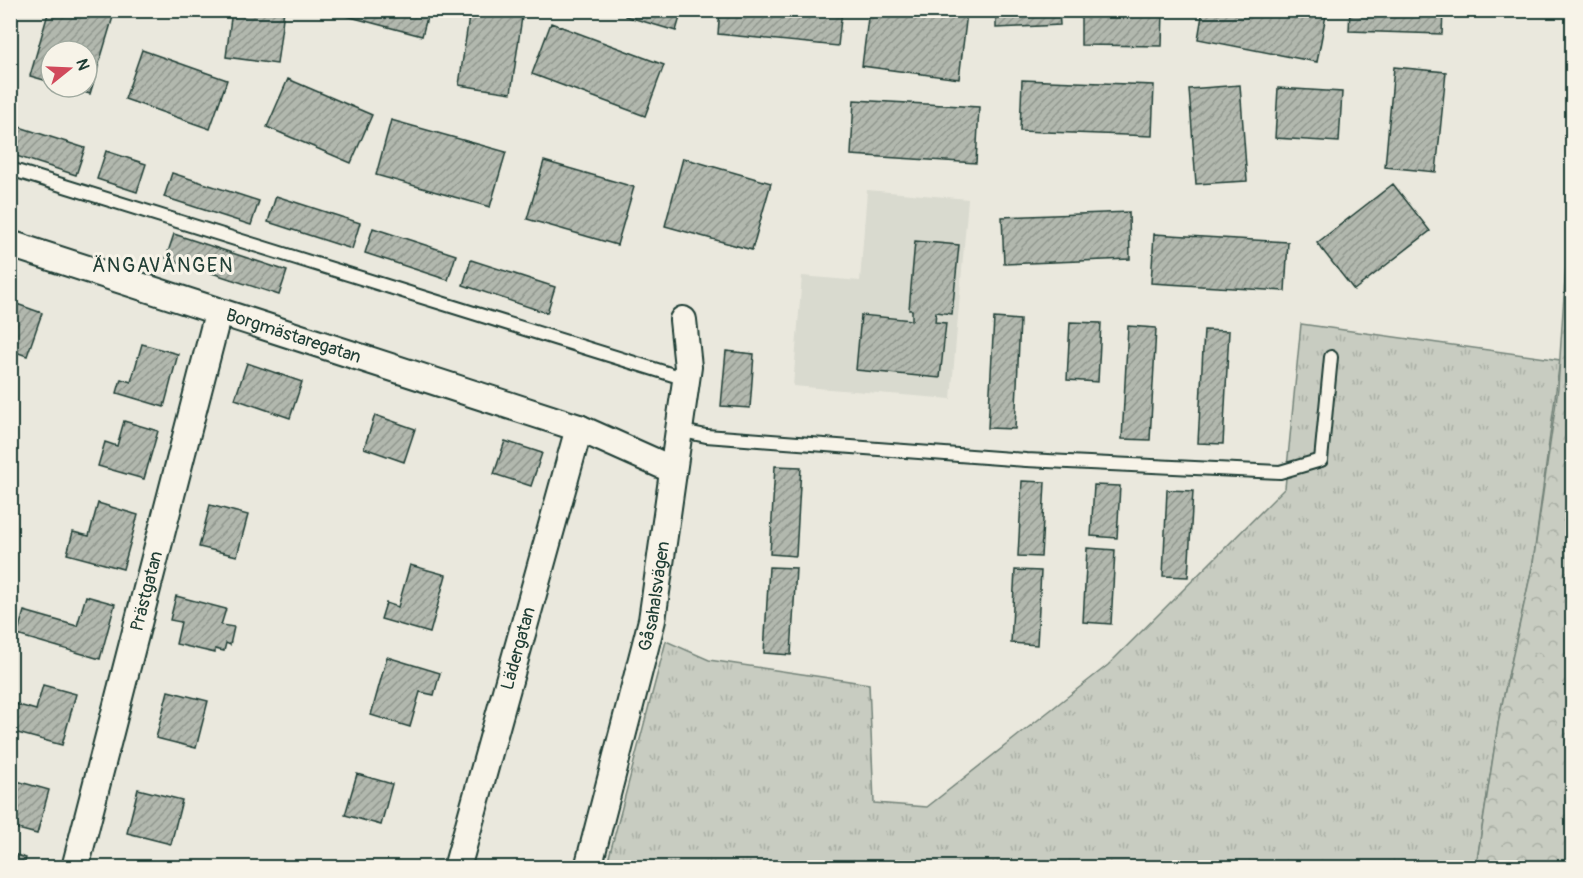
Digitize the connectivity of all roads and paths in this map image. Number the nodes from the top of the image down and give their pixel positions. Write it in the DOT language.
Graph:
graph roads {
  1 [pos="10,169"];
  2 [pos="10,244"];
  3 [pos="218,313"];
  4 [pos="683,320"];
  5 [pos="1331,357"];
  6 [pos="686,379"];
  7 [pos="579,428"];
  8 [pos="678,430"];
  9 [pos="673,470"];
  10 [pos="75,867"];
  11 [pos="457,867"];
  12 [pos="588,867"];
  1 -- 6 [label="lane"];
  2 -- 3 [label="street, Borgmästaregatan"];
  3 -- 7 [label="street, Borgmästaregatan"];
  3 -- 10 [label="street, Prästgatan"];
  4 -- 6 [label="street, Gåsahalsvägen"];
  5 -- 8 [label="lane"];
  6 -- 8 [label="street, Gåsahalsvägen"];
  7 -- 9 [label="street, Borgmästaregatan"];
  7 -- 11 [label="street, Lädergatan"];
  8 -- 9 [label="street, Gåsahalsvägen"];
  9 -- 12 [label="street, Gåsahalsvägen"];
}
